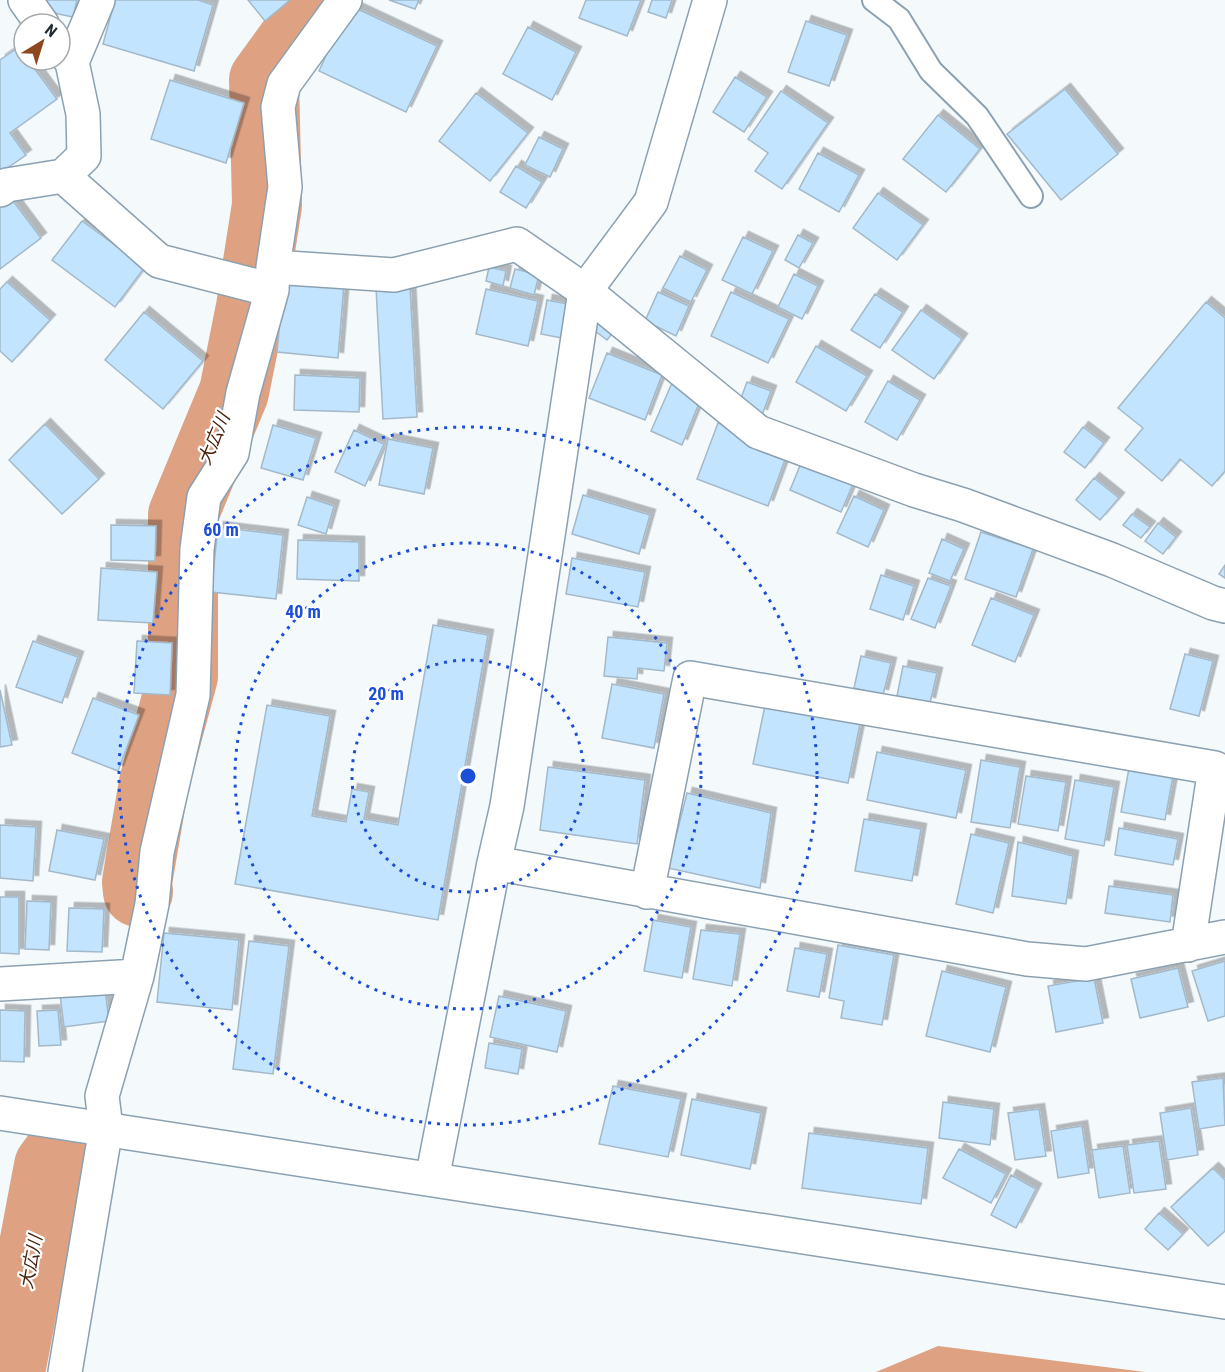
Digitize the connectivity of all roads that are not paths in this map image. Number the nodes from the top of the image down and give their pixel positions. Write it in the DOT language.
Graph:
graph roads {
  1 [pos="98,0"];
  2 [pos="345,0"];
  3 [pos="710,0"];
  4 [pos="873,0"];
  5 [pos="72,45"];
  6 [pos="71,72"];
  7 [pos="63,177"];
  8 [pos="0,190"];
  9 [pos="1031,196"];
  10 [pos="272,279"];
  11 [pos="585,291"];
  12 [pos="1225,606"];
  13 [pos="494,863"];
  14 [pos="647,892"];
  15 [pos="1225,937"];
  16 [pos="1188,945"];
  17 [pos="137,976"];
  18 [pos="0,984"];
  19 [pos="0,1113"];
  20 [pos="106,1128"];
  21 [pos="432,1179"];
  22 [pos="1225,1302"];
  23 [pos="65,1372"];
  1 -- 5 [label="street"];
  2 -- 10 [label="street"];
  3 -- 11 [label="street"];
  4 -- 9 [label="lane"];
  6 -- 7 [label="street"];
  7 -- 8 [label="street"];
  7 -- 10 [label="street"];
  10 -- 11 [label="street"];
  10 -- 17 [label="street"];
  11 -- 12 [label="street"];
  11 -- 13 [label="street"];
  13 -- 14 [label="street"];
  13 -- 21 [label="street"];
  14 -- 16 [label="street"];
  14 -- 16 [label="street"];
  15 -- 16 [label="street"];
  17 -- 18 [label="street"];
  17 -- 20 [label="street"];
  19 -- 20 [label="street"];
  20 -- 21 [label="street"];
  20 -- 23 [label="street"];
  21 -- 22 [label="street"];
}
